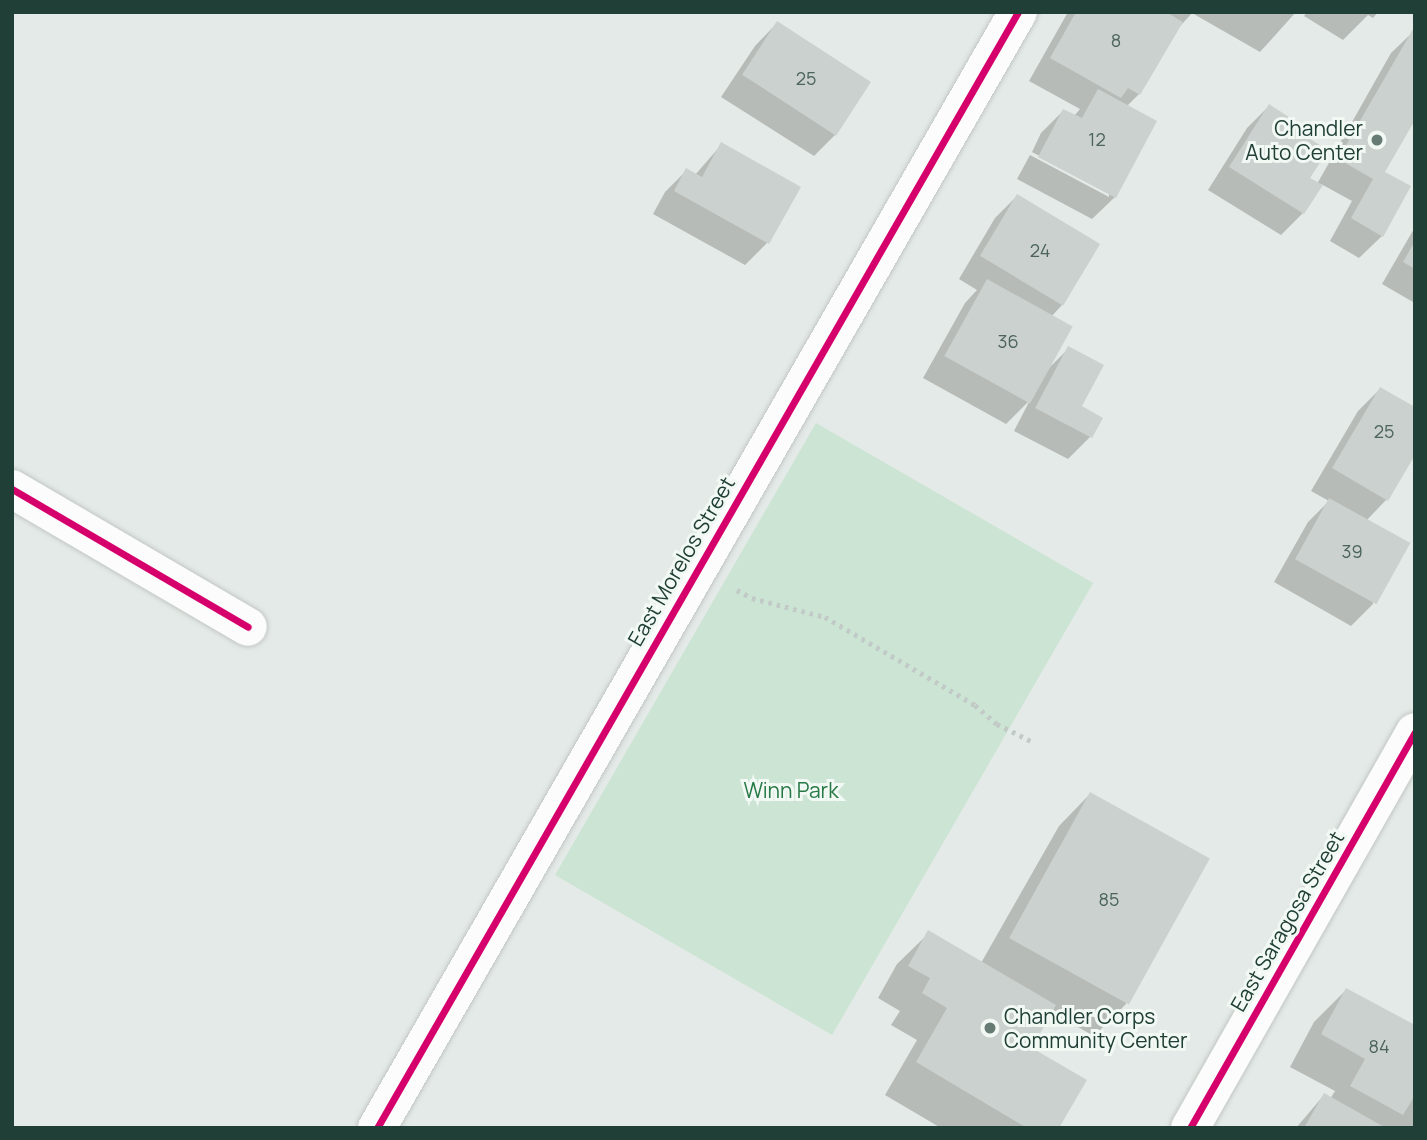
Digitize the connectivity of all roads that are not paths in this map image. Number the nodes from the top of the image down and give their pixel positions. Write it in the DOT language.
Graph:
graph roads {
  1 [pos="1018,12"];
  2 [pos="12,489"];
  3 [pos="248,627"];
  4 [pos="1415,732"];
  5 [pos="377,1128"];
  6 [pos="1190,1128"];
  1 -- 5 [label="street, East Morelos Street"];
  2 -- 3 [label="street"];
  4 -- 6 [label="street, East Saragosa Street"];
}
